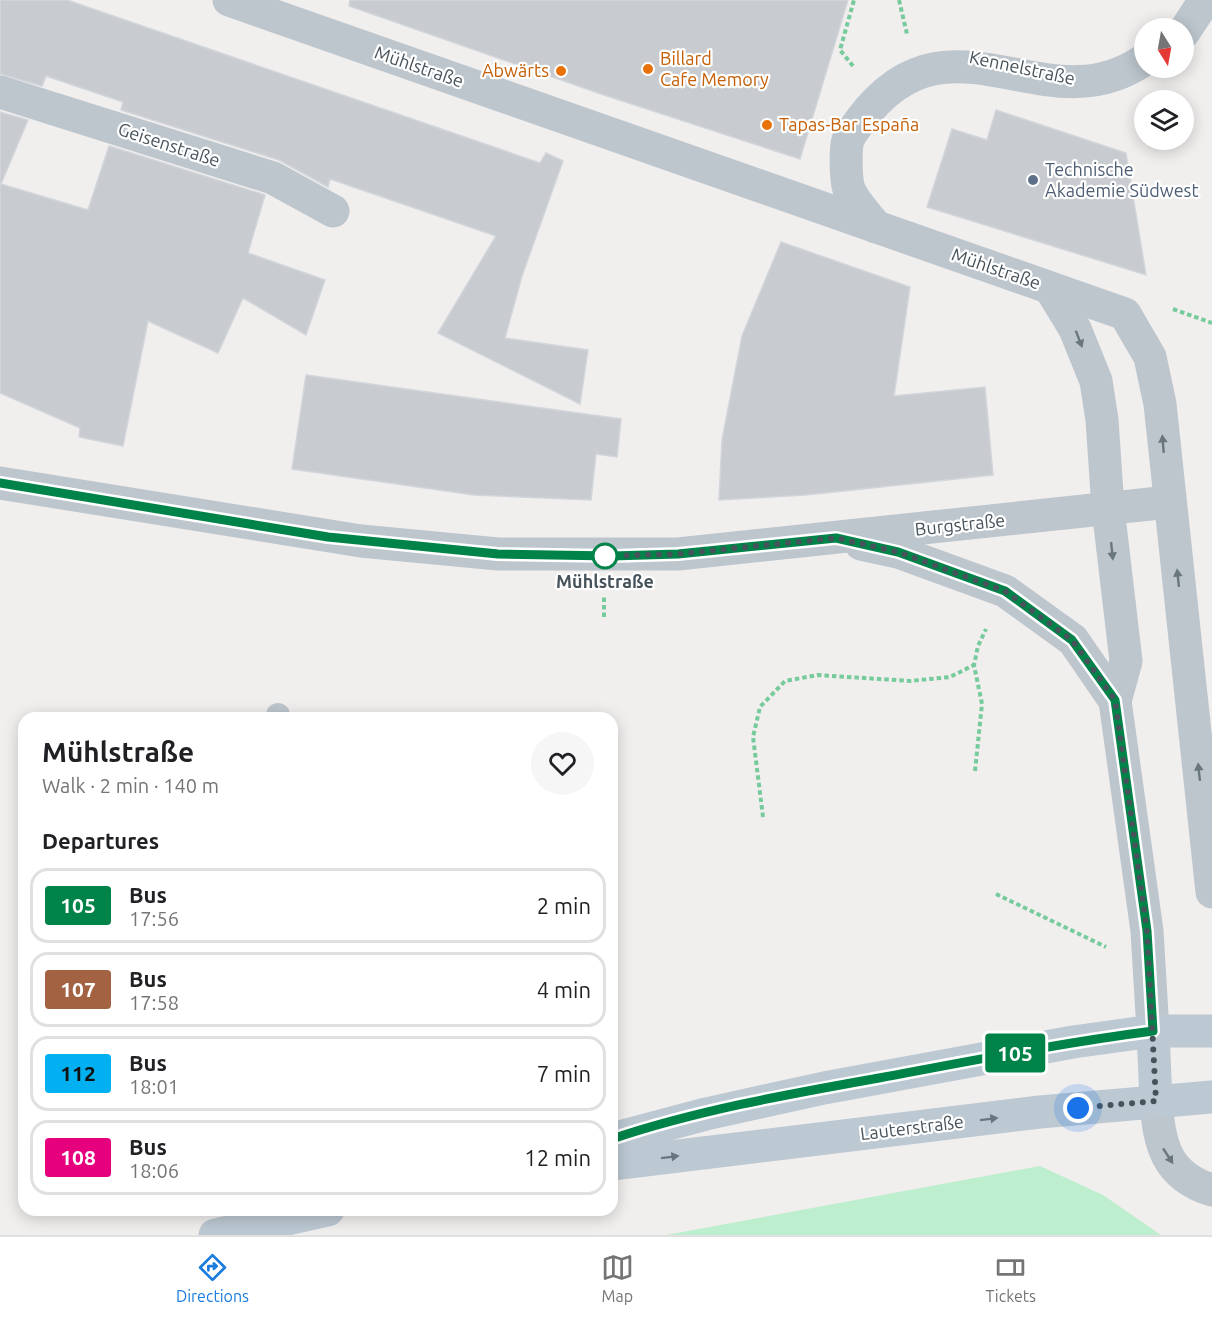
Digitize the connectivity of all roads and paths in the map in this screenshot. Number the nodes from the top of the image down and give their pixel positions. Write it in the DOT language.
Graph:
graph roads {
  1 [pos="229,0"];
  2 [pos="854,0"];
  3 [pos="1205,0"];
  4 [pos="1193,18"];
  5 [pos="840,50"];
  6 [pos="1134,67"];
  7 [pos="0,92"];
  8 [pos="333,211"];
  9 [pos="876,227"];
  10 [pos="1050,288"];
  11 [pos="1168,307"];
  12 [pos="1212,323"];
  13 [pos="0,483"];
  14 [pos="1169,502"];
  15 [pos="1108,508"];
  16 [pos="836,538"];
  17 [pos="604,596"];
  18 [pos="604,617"];
  19 [pos="990,620"];
  20 [pos="974,665"];
  21 [pos="1115,700"];
  22 [pos="975,771"];
  23 [pos="763,817"];
  24 [pos="1212,892"];
  25 [pos="996,894"];
  26 [pos="1114,951"];
  27 [pos="1153,1031"];
  28 [pos="1212,1031"];
  29 [pos="1212,1097"];
  30 [pos="1156,1101"];
  31 [pos="618,1137"];
  32 [pos="618,1163"];
  33 [pos="1212,1191"];
  34 [pos="301,1216"];
  35 [pos="215,1235"];
  1 -- 9 [label="street, Mühlstraße"];
  2 -- 5 [label="path"];
  3 -- 4 [label="street"];
  6 -- 9 [label="street, Kennelstraße"];
  7 -- 8 [label="street, Geisenstraße"];
  9 -- 10 [label="street, Mühlstraße"];
  14 -- 10 [label="street, Mühlstraße, one-way"];
  10 -- 15 [label="street, Mühlstraße, one-way"];
  11 -- 12 [label="path"];
  13 -- 16 [label="street, Burgstraße"];
  14 -- 15 [label="street, Burgstraße"];
  24 -- 14 [label="street, Mühlstraße, one-way"];
  15 -- 16 [label="street, Burgstraße"];
  15 -- 21 [label="street, Mühlstraße, one-way"];
  16 -- 21 [label="street, Mühlstraße"];
  17 -- 18 [label="path"];
  19 -- 20 [label="path"];
  20 -- 22 [label="path"];
  20 -- 23 [label="path"];
  21 -- 27 [label="street, Mühlstraße"];
  25 -- 26 [label="path"];
  27 -- 28 [label="main road"];
  27 -- 30 [label="main road"];
  27 -- 31 [label="main road"];
  29 -- 30 [label="main road, Lauterstraße"];
  32 -- 30 [label="main road, Lauterstraße, one-way"];
  30 -- 33 [label="street, one-way"];
  34 -- 35 [label="main road"];
}
